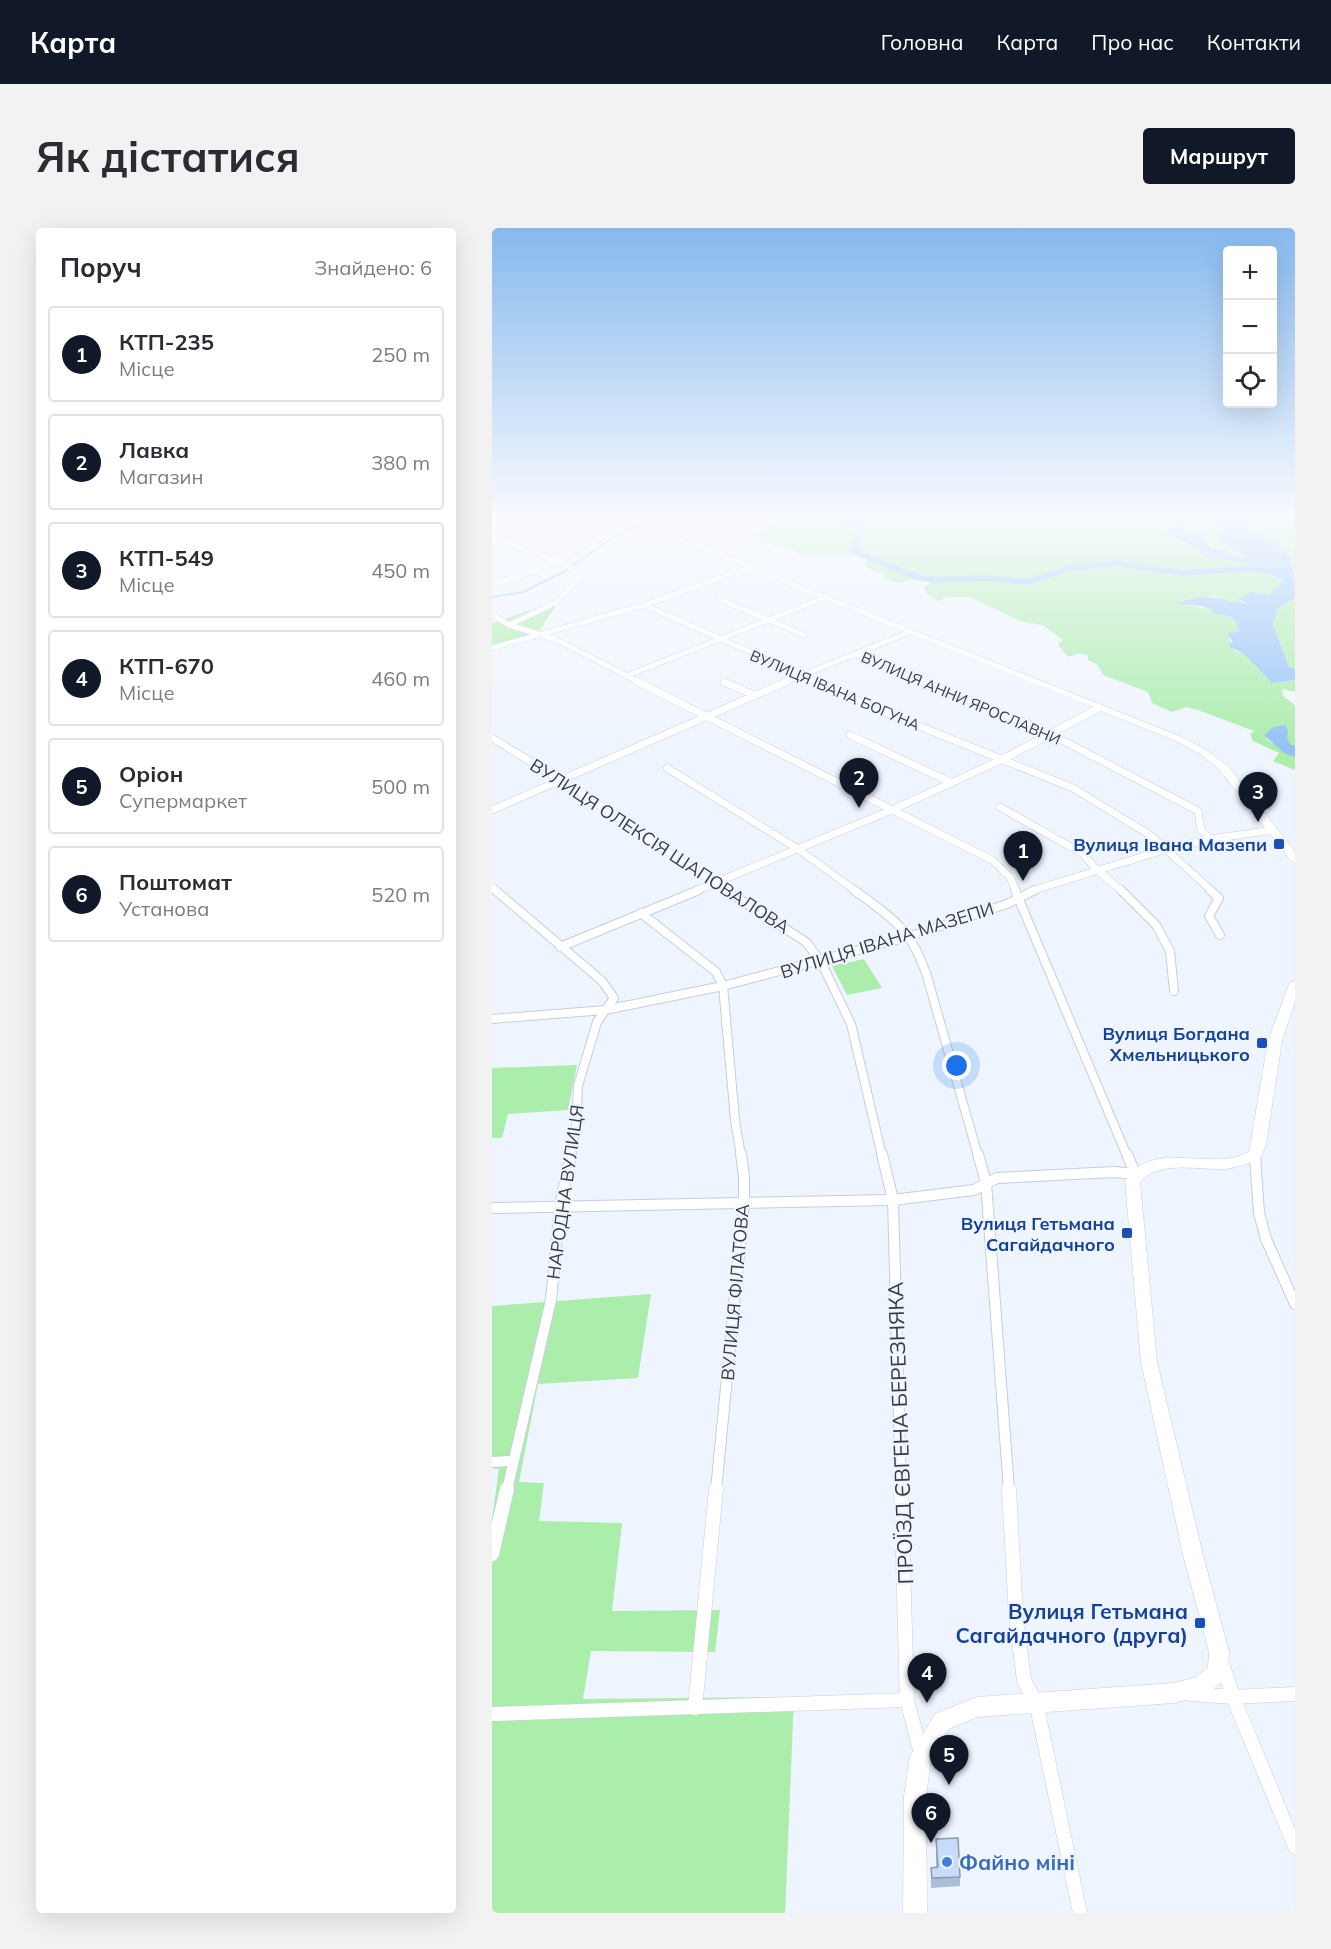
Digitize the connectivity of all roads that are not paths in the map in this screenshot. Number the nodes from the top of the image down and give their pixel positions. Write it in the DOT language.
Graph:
graph roads {
  1 [pos="563,595"];
  2 [pos="673,595"];
  3 [pos="815,595"];
  4 [pos="824,598"];
  5 [pos="719,599"];
  6 [pos="644,605"];
  7 [pos="492,614"];
  8 [pos="768,620"];
  9 [pos="509,625"];
  10 [pos="910,632"];
  11 [pos="538,633"];
  12 [pos="804,634"];
  13 [pos="722,640"];
  14 [pos="492,648"];
  15 [pos="855,654"];
  16 [pos="626,676"];
  17 [pos="799,676"];
  18 [pos="724,681"];
  19 [pos="754,695"];
  20 [pos="1101,707"];
  21 [pos="708,715"];
  22 [pos="1049,734"];
  23 [pos="850,735"];
  24 [pos="492,738"];
  25 [pos="1004,759"];
  26 [pos="667,768"];
  27 [pos="559,780"];
  28 [pos="952,783"];
  29 [pos="1000,807"];
  30 [pos="492,810"];
  31 [pos="892,810"];
  32 [pos="1274,830"];
  33 [pos="1210,839"];
  34 [pos="798,849"];
  35 [pos="1167,849"];
  36 [pos="1295,859"];
  37 [pos="1097,870"];
  38 [pos="714,883"];
  39 [pos="492,887"];
  40 [pos="1018,898"];
  41 [pos="641,913"];
  42 [pos="1220,935"];
  43 [pos="912,936"];
  44 [pos="560,947"];
  45 [pos="821,962"];
  46 [pos="1295,984"];
  47 [pos="723,986"];
  48 [pos="1174,991"];
  49 [pos="605,1010"];
  50 [pos="492,1019"];
  51 [pos="1255,1155"];
  52 [pos="1135,1174"];
  53 [pos="986,1183"];
  54 [pos="893,1200"];
  55 [pos="744,1203"];
  56 [pos="560,1206"];
  57 [pos="492,1208"];
  58 [pos="1295,1304"];
  59 [pos="512,1461"];
  60 [pos="492,1462"];
  61 [pos="492,1554"];
  62 [pos="1219,1652"];
  63 [pos="1174,1693"];
  64 [pos="1295,1694"];
  65 [pos="1233,1697"];
  66 [pos="906,1700"];
  67 [pos="1036,1702"];
  68 [pos="695,1708"];
  69 [pos="492,1714"];
  70 [pos="921,1756"];
  71 [pos="1295,1847"];
  72 [pos="915,1913"];
  73 [pos="1080,1913"];
  1 -- 9 [label="street"];
  2 -- 6 [label="street"];
  3 -- 4 [label="street"];
  4 -- 8 [label="street"];
  4 -- 10 [label="street"];
  5 -- 8 [label="street"];
  6 -- 11 [label="street"];
  6 -- 13 [label="street, ВУЛИЦЯ ІВАНА БОГУНА"];
  7 -- 9 [label="street"];
  8 -- 12 [label="street"];
  8 -- 13 [label="street"];
  9 -- 11 [label="street"];
  10 -- 15 [label="street"];
  10 -- 20 [label="street"];
  11 -- 14 [label="street"];
  11 -- 16 [label="street"];
  13 -- 16 [label="street"];
  13 -- 17 [label="street, ВУЛИЦЯ ІВАНА БОГУНА"];
  15 -- 17 [label="street"];
  15 -- 22 [label="street, ВУЛИЦЯ АННИ ЯРОСЛАВНИ"];
  16 -- 21 [label="street"];
  17 -- 19 [label="street"];
  17 -- 25 [label="street, ВУЛИЦЯ ІВАНА БОГУНА"];
  18 -- 19 [label="street"];
  19 -- 21 [label="street"];
  20 -- 22 [label="street"];
  20 -- 32 [label="street"];
  21 -- 27 [label="street"];
  21 -- 31 [label="street"];
  22 -- 25 [label="street"];
  22 -- 33 [label="street, ВУЛИЦЯ АННИ ЯРОСЛАВНИ"];
  23 -- 28 [label="street"];
  24 -- 27 [label="street, ВУЛИЦЯ ОЛЕКСІЯ ШАПОВАЛОВА"];
  25 -- 28 [label="street"];
  25 -- 35 [label="street, ВУЛИЦЯ ІВАНА БОГУНА"];
  26 -- 34 [label="street"];
  27 -- 30 [label="street"];
  27 -- 38 [label="street, ВУЛИЦЯ ОЛЕКСІЯ ШАПОВАЛОВА"];
  28 -- 31 [label="street"];
  29 -- 37 [label="street"];
  31 -- 34 [label="street"];
  31 -- 40 [label="street"];
  32 -- 33 [label="street, ВУЛИЦЯ ІВАНА МАЗЕПИ"];
  32 -- 36 [label="street"];
  33 -- 35 [label="street, ВУЛИЦЯ ІВАНА МАЗЕПИ"];
  34 -- 38 [label="street"];
  34 -- 43 [label="street"];
  35 -- 37 [label="street, ВУЛИЦЯ ІВАНА МАЗЕПИ"];
  35 -- 42 [label="street, ВУЛИЦЯ ІВАНА БОГУНА"];
  37 -- 40 [label="street, ВУЛИЦЯ ІВАНА МАЗЕПИ"];
  37 -- 48 [label="street"];
  38 -- 41 [label="street"];
  38 -- 45 [label="street, ВУЛИЦЯ ОЛЕКСІЯ ШАПОВАЛОВА"];
  39 -- 44 [label="street, НАРОДНА ВУЛИЦЯ"];
  40 -- 43 [label="street, ВУЛИЦЯ ІВАНА МАЗЕПИ"];
  40 -- 52 [label="street"];
  41 -- 44 [label="street"];
  41 -- 47 [label="street"];
  43 -- 45 [label="street, ВУЛИЦЯ ІВАНА МАЗЕПИ"];
  43 -- 53 [label="street"];
  44 -- 49 [label="street, НАРОДНА ВУЛИЦЯ"];
  45 -- 47 [label="street, ВУЛИЦЯ ІВАНА МАЗЕПИ"];
  45 -- 54 [label="street, ПРОЇЗД ЄВГЕНА БЕРЕЗНЯКА"];
  46 -- 51 [label="street"];
  47 -- 49 [label="street, ВУЛИЦЯ ІВАНА МАЗЕПИ"];
  47 -- 55 [label="street, ВУЛИЦЯ ФІЛАТОВА"];
  49 -- 50 [label="street, ВУЛИЦЯ ІВАНА МАЗЕПИ"];
  49 -- 56 [label="street, НАРОДНА ВУЛИЦЯ"];
  51 -- 52 [label="street"];
  51 -- 58 [label="street"];
  52 -- 53 [label="street"];
  52 -- 62 [label="street"];
  53 -- 54 [label="street"];
  53 -- 67 [label="street"];
  54 -- 55 [label="street"];
  54 -- 66 [label="street, ПРОЇЗД ЄВГЕНА БЕРЕЗНЯКА"];
  55 -- 56 [label="street"];
  55 -- 68 [label="street, ВУЛИЦЯ ФІЛАТОВА"];
  56 -- 57 [label="street"];
  56 -- 59 [label="street, НАРОДНА ВУЛИЦЯ"];
  59 -- 60 [label="street"];
  59 -- 61 [label="street, НАРОДНА ВУЛИЦЯ"];
  62 -- 63 [label="street"];
  62 -- 65 [label="street"];
  63 -- 65 [label="street"];
  63 -- 67 [label="street"];
  64 -- 65 [label="street"];
  65 -- 71 [label="street"];
  66 -- 68 [label="street"];
  66 -- 70 [label="street, ПРОЇЗД ЄВГЕНА БЕРЕЗНЯКА"];
  67 -- 70 [label="street"];
  67 -- 73 [label="street"];
  68 -- 69 [label="street"];
  70 -- 72 [label="street, ПРОЇЗД ЄВГЕНА БЕРЕЗНЯКА"];
}
